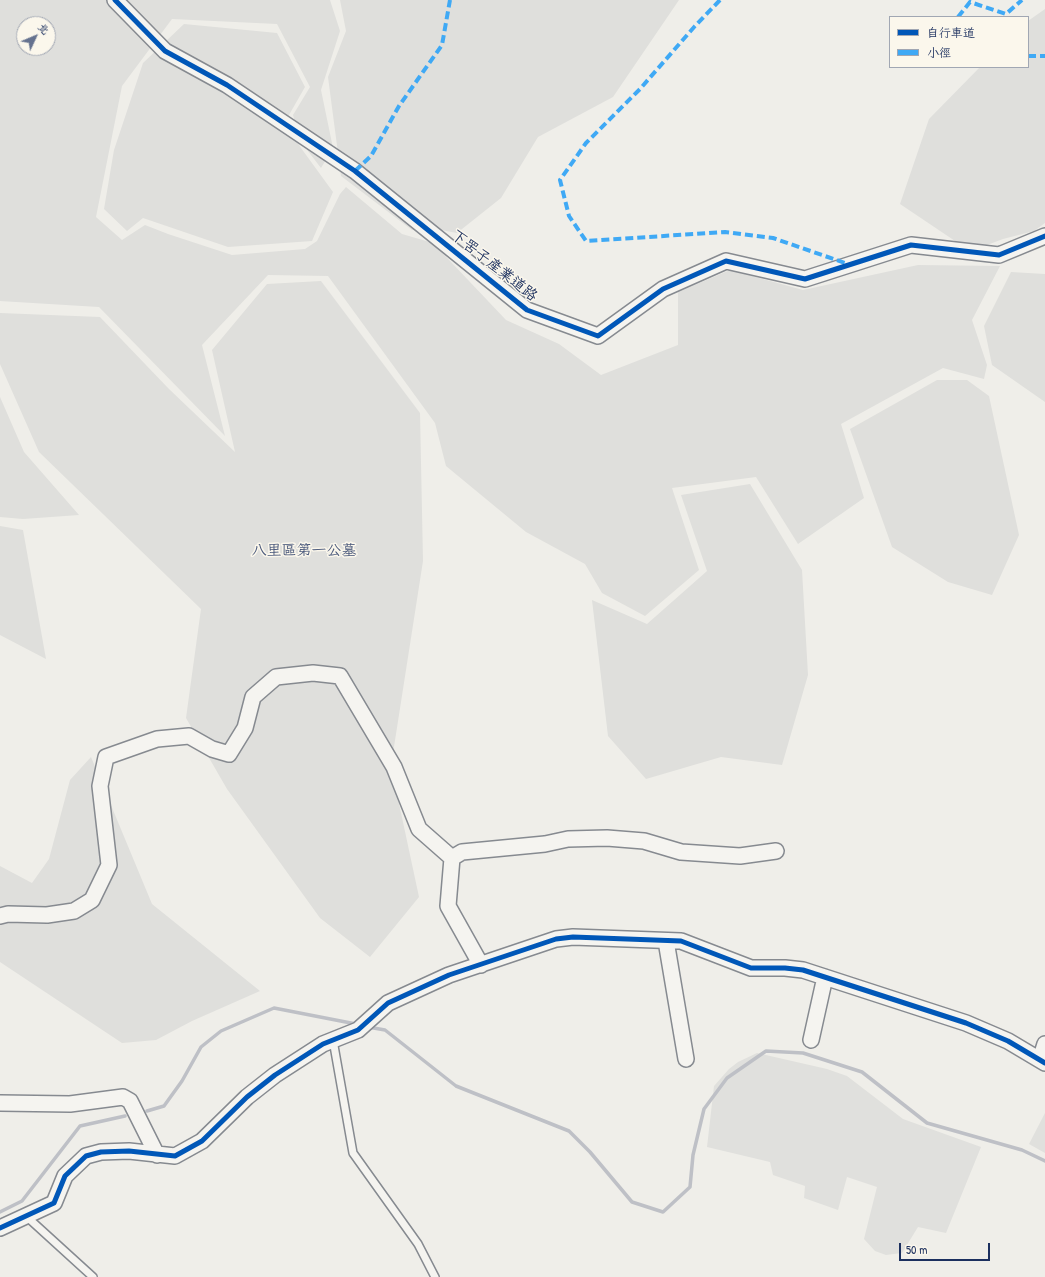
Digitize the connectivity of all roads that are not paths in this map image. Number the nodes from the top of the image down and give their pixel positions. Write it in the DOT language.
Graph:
graph roads {
  1 [pos="115,0"];
  2 [pos="1045,236"];
  3 [pos="776,851"];
  4 [pos="452,858"];
  5 [pos="0,916"];
  6 [pos="666,941"];
  7 [pos="481,965"];
  8 [pos="825,977"];
  9 [pos="333,1040"];
  10 [pos="811,1040"];
  11 [pos="1045,1044"];
  12 [pos="686,1059"];
  13 [pos="1043,1062"];
  14 [pos="0,1104"];
  15 [pos="157,1155"];
  16 [pos="26,1216"];
  17 [pos="0,1228"];
  18 [pos="93,1277"];
  19 [pos="435,1277"];
  1 -- 2 [label="street, 下罟子產業道路"];
  3 -- 4 [label="street"];
  4 -- 5 [label="street"];
  4 -- 7 [label="street"];
  6 -- 7 [label="street"];
  6 -- 8 [label="street"];
  6 -- 12 [label="street"];
  7 -- 9 [label="street"];
  8 -- 10 [label="street"];
  8 -- 13 [label="street"];
  9 -- 15 [label="street"];
  9 -- 19 [label="lane"];
  11 -- 13 [label="street"];
  14 -- 15 [label="street"];
  15 -- 16 [label="street"];
  16 -- 17 [label="street"];
  16 -- 18 [label="lane"];
}
